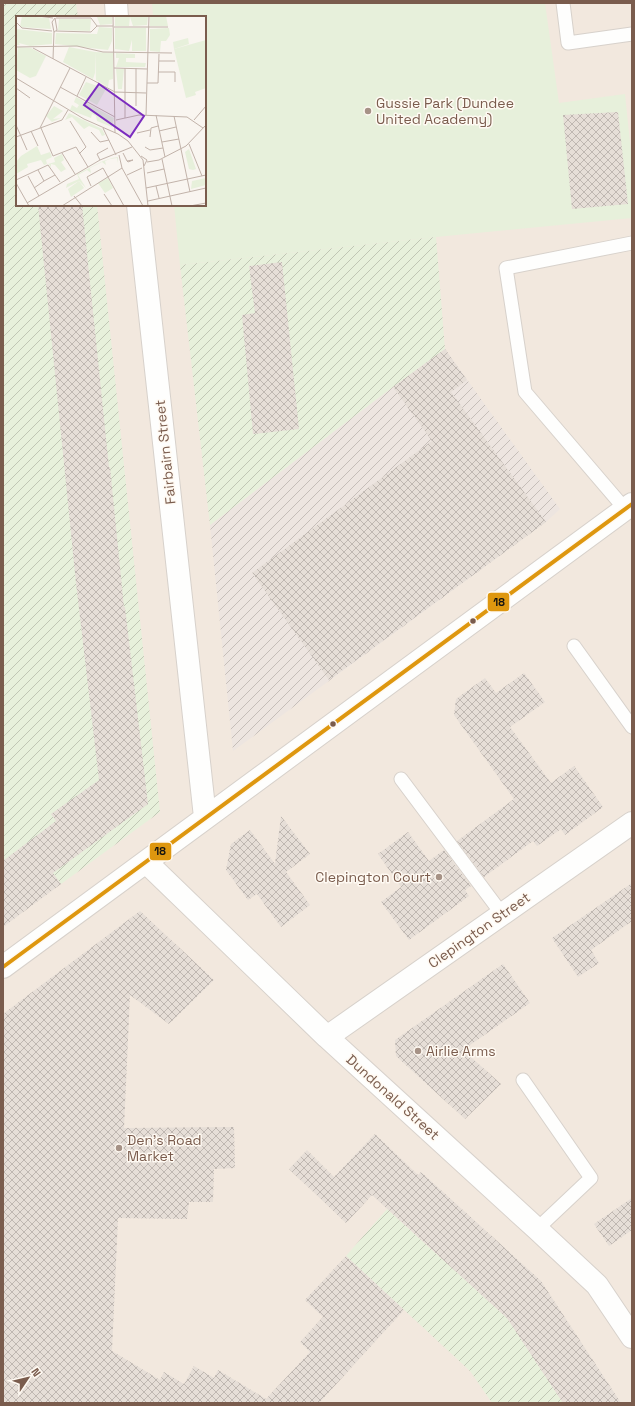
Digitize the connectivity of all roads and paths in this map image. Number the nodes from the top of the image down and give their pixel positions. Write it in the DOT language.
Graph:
graph roads {
  1 [pos="116,3"];
  2 [pos="563,3"];
  3 [pos="117,16"];
  4 [pos="632,34"];
  5 [pos="138,206"];
  6 [pos="632,243"];
  7 [pos="629,507"];
  8 [pos="574,646"];
  9 [pos="632,727"];
  10 [pos="401,779"];
  11 [pos="205,817"];
  12 [pos="632,823"];
  13 [pos="146,862"];
  14 [pos="502,914"];
  15 [pos="3,967"];
  16 [pos="327,1037"];
  17 [pos="523,1080"];
  18 [pos="537,1229"];
  19 [pos="632,1337"];
  1 -- 3 [label="street"];
  2 -- 4 [label="lane"];
  5 -- 11 [label="street, Fairbairn Street"];
  6 -- 7 [label="lane"];
  7 -- 11 [label="street"];
  8 -- 9 [label="lane"];
  10 -- 14 [label="lane"];
  11 -- 13 [label="street"];
  12 -- 14 [label="street, Clepington Street"];
  13 -- 15 [label="street"];
  13 -- 16 [label="street, Dundonald Street"];
  14 -- 16 [label="street, Clepington Street"];
  16 -- 18 [label="street, Dundonald Street"];
  17 -- 18 [label="lane"];
  18 -- 19 [label="street, Dundonald Street"];
}
